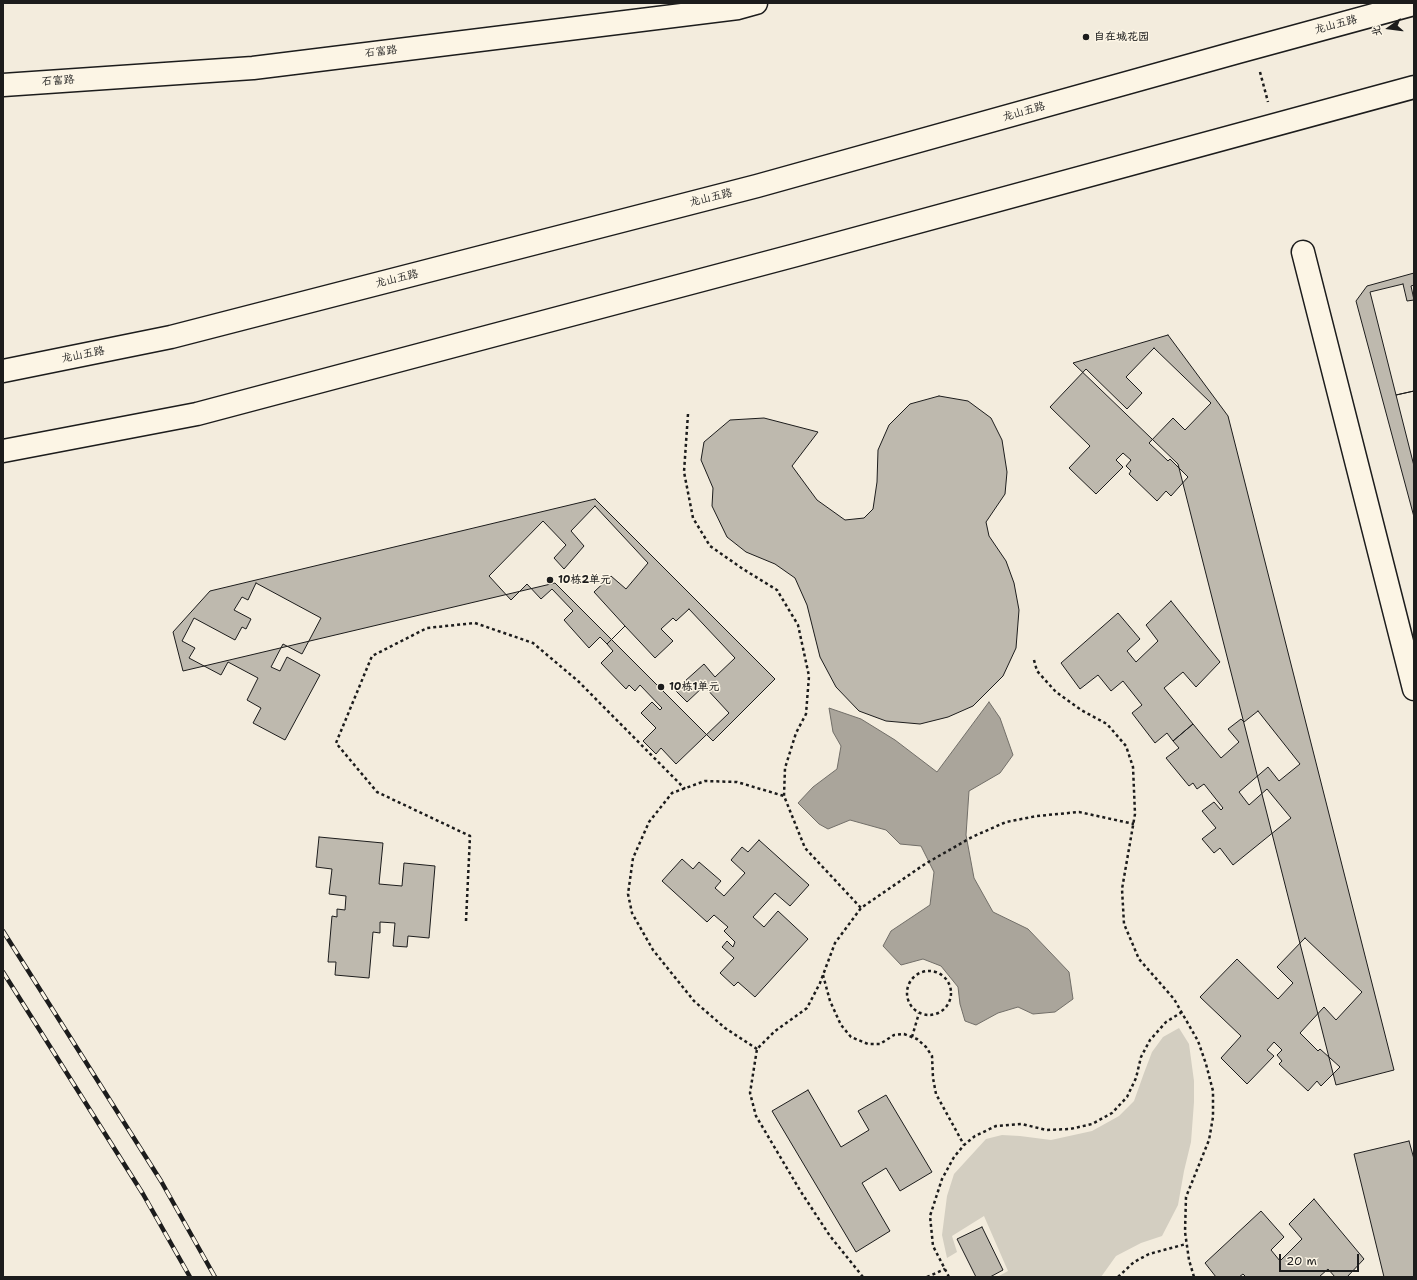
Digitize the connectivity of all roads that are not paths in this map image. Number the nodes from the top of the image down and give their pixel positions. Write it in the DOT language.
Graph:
graph roads {
  1 [pos="756,3"];
  2 [pos="1414,4"];
  3 [pos="3,85"];
  4 [pos="1414,87"];
  5 [pos="1303,252"];
  6 [pos="3,371"];
  7 [pos="3,451"];
  8 [pos="1414,689"];
  1 -- 3 [label="street, 石富路"];
  2 -- 6 [label="street, 龙山五路"];
  4 -- 7 [label="street"];
  5 -- 8 [label="street"];
}
